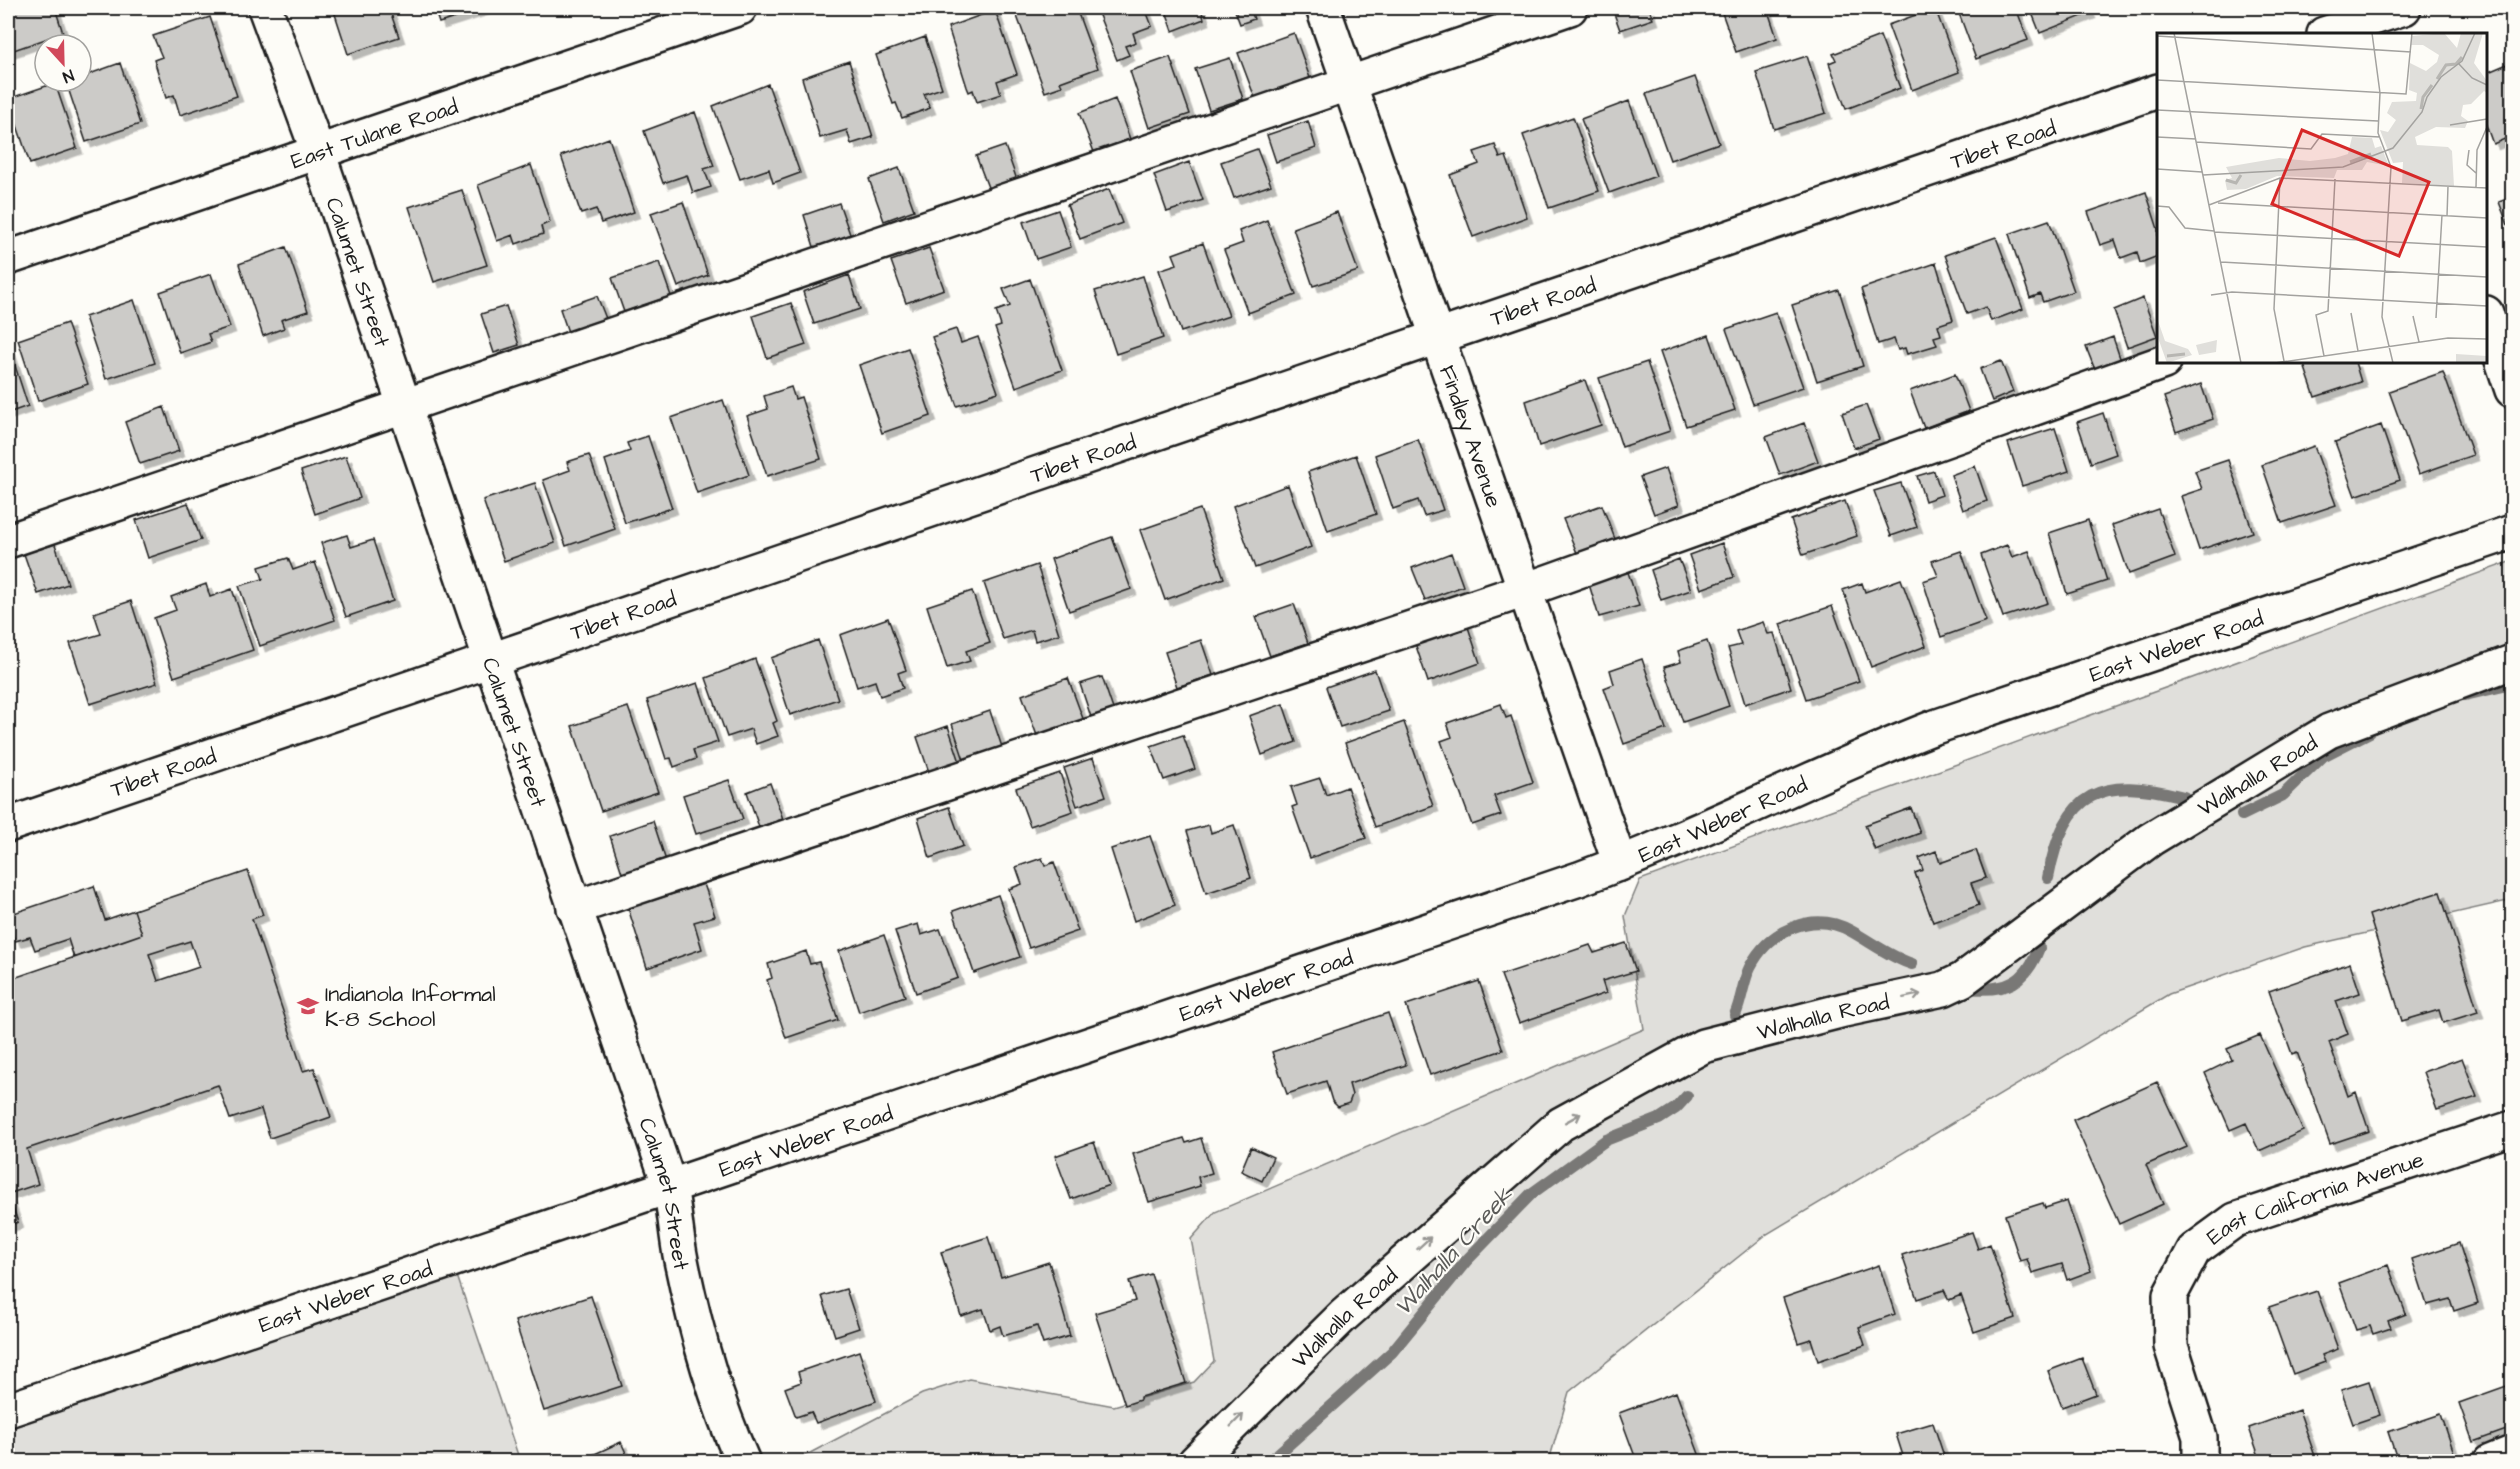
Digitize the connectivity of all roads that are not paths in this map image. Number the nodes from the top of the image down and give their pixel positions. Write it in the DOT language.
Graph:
graph roads {
  1 [pos="265,8"];
  2 [pos="740,8"];
  3 [pos="1323,8"];
  4 [pos="1570,8"];
  5 [pos="2390,16"];
  6 [pos="2328,33"];
  7 [pos="1350,82"];
  8 [pos="2157,91"];
  9 [pos="318,152"];
  10 [pos="8,258"];
  11 [pos="2487,316"];
  12 [pos="1437,337"];
  13 [pos="2161,363"];
  14 [pos="2512,390"];
  15 [pos="404,406"];
  16 [pos="2512,532"];
  17 [pos="8,541"];
  18 [pos="1525,590"];
  19 [pos="489,661"];
  20 [pos="2512,662"];
  21 [pos="8,825"];
  22 [pos="1620,864"];
  23 [pos="574,908"];
  24 [pos="2512,1128"];
  25 [pos="670,1187"];
  26 [pos="8,1410"];
  27 [pos="2512,1453"];
  28 [pos="743,1461"];
  29 [pos="1195,1461"];
  30 [pos="2200,1461"];
  31 [pos="2490,1461"];
  1 -- 9 [label="street, Calumet Street"];
  2 -- 9 [label="street, East Tulane Road"];
  3 -- 7 [label="street, Findley Avenue"];
  4 -- 7 [label="street"];
  5 -- 6 [label="street"];
  7 -- 12 [label="street, Findley Avenue"];
  7 -- 15 [label="street"];
  8 -- 12 [label="street, Tibet Road"];
  9 -- 10 [label="street, East Tulane Road"];
  9 -- 15 [label="street, Calumet Street"];
  11 -- 14 [label="street"];
  12 -- 18 [label="street, Findley Avenue"];
  12 -- 19 [label="street, Tibet Road"];
  13 -- 18 [label="street"];
  15 -- 17 [label="street"];
  15 -- 19 [label="street, Calumet Street"];
  16 -- 22 [label="street, East Weber Road"];
  18 -- 22 [label="street, Findley Avenue"];
  18 -- 23 [label="street"];
  19 -- 21 [label="street, Tibet Road"];
  19 -- 23 [label="street, Calumet Street"];
  29 -- 20 [label="street, Walhalla Road, one-way"];
  22 -- 25 [label="street, East Weber Road"];
  23 -- 25 [label="street, Calumet Street"];
  24 -- 30 [label="street, East California Avenue"];
  25 -- 26 [label="street, East Weber Road"];
  25 -- 28 [label="street, Calumet Street"];
  27 -- 31 [label="street"];
}
